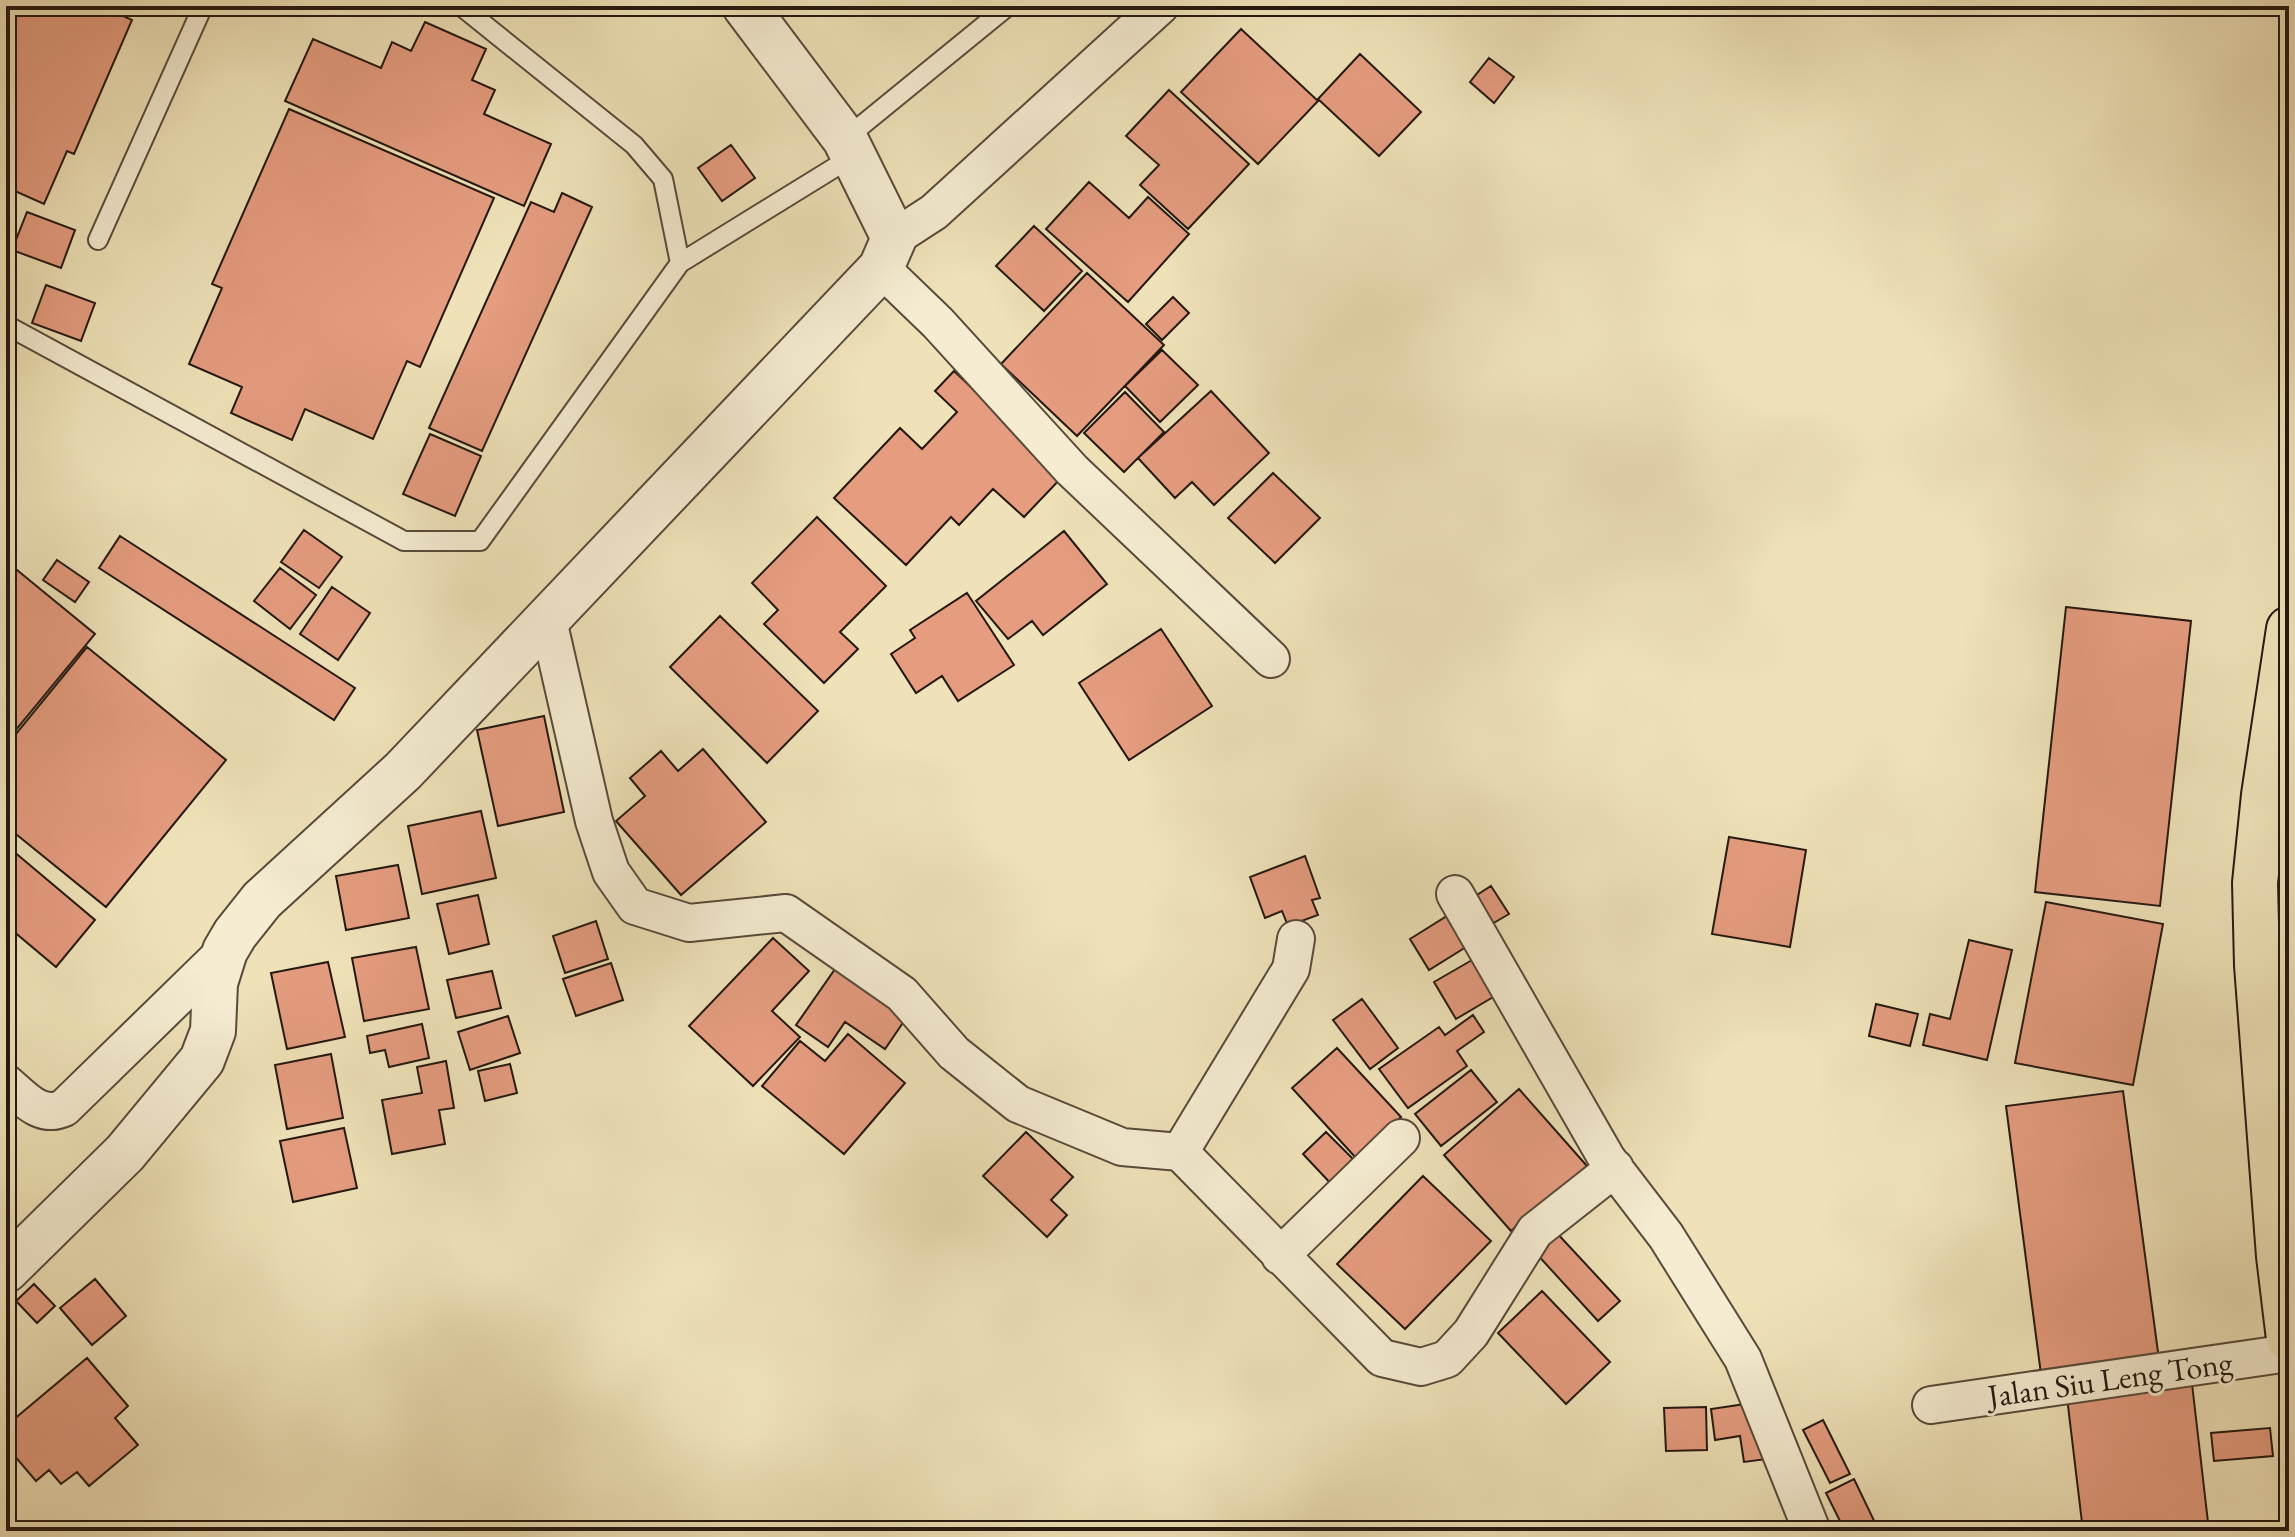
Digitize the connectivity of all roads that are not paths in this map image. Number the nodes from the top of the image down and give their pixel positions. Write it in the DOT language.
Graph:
graph roads {
  1 [pos="203,6"];
  2 [pos="461,6"];
  3 [pos="745,6"];
  4 [pos="1008,6"];
  5 [pos="1160,6"];
  6 [pos="850,147"];
  7 [pos="98,240"];
  8 [pos="888,253"];
  9 [pos="680,263"];
  10 [pos="6,325"];
  11 [pos="548,620"];
  12 [pos="2289,629"];
  13 [pos="1271,659"];
  14 [pos="1455,894"];
  15 [pos="1296,939"];
  16 [pos="225,951"];
  17 [pos="6,1083"];
  18 [pos="1401,1138"];
  19 [pos="1180,1152"];
  20 [pos="1615,1168"];
  21 [pos="2284,1255"];
  22 [pos="1280,1256"];
  23 [pos="6,1270"];
  24 [pos="2289,1339"];
  25 [pos="2289,1353"];
  26 [pos="1931,1405"];
  27 [pos="1812,1531"];
  1 -- 7 [label="lane"];
  2 -- 9 [label="lane"];
  3 -- 6 [label="street"];
  4 -- 6 [label="lane"];
  5 -- 8 [label="street"];
  6 -- 8 [label="street"];
  6 -- 9 [label="lane"];
  8 -- 11 [label="street"];
  8 -- 13 [label="street"];
  9 -- 10 [label="lane"];
  11 -- 16 [label="street"];
  11 -- 19 [label="street"];
  12 -- 21 [label="highway"];
  14 -- 20 [label="street"];
  15 -- 19 [label="street"];
  16 -- 17 [label="street"];
  16 -- 23 [label="street"];
  18 -- 22 [label="street"];
  19 -- 22 [label="street"];
  20 -- 22 [label="street"];
  20 -- 27 [label="street"];
  21 -- 24 [label="highway"];
  25 -- 26 [label="street, Jalan Siu Leng Tong"];
}
